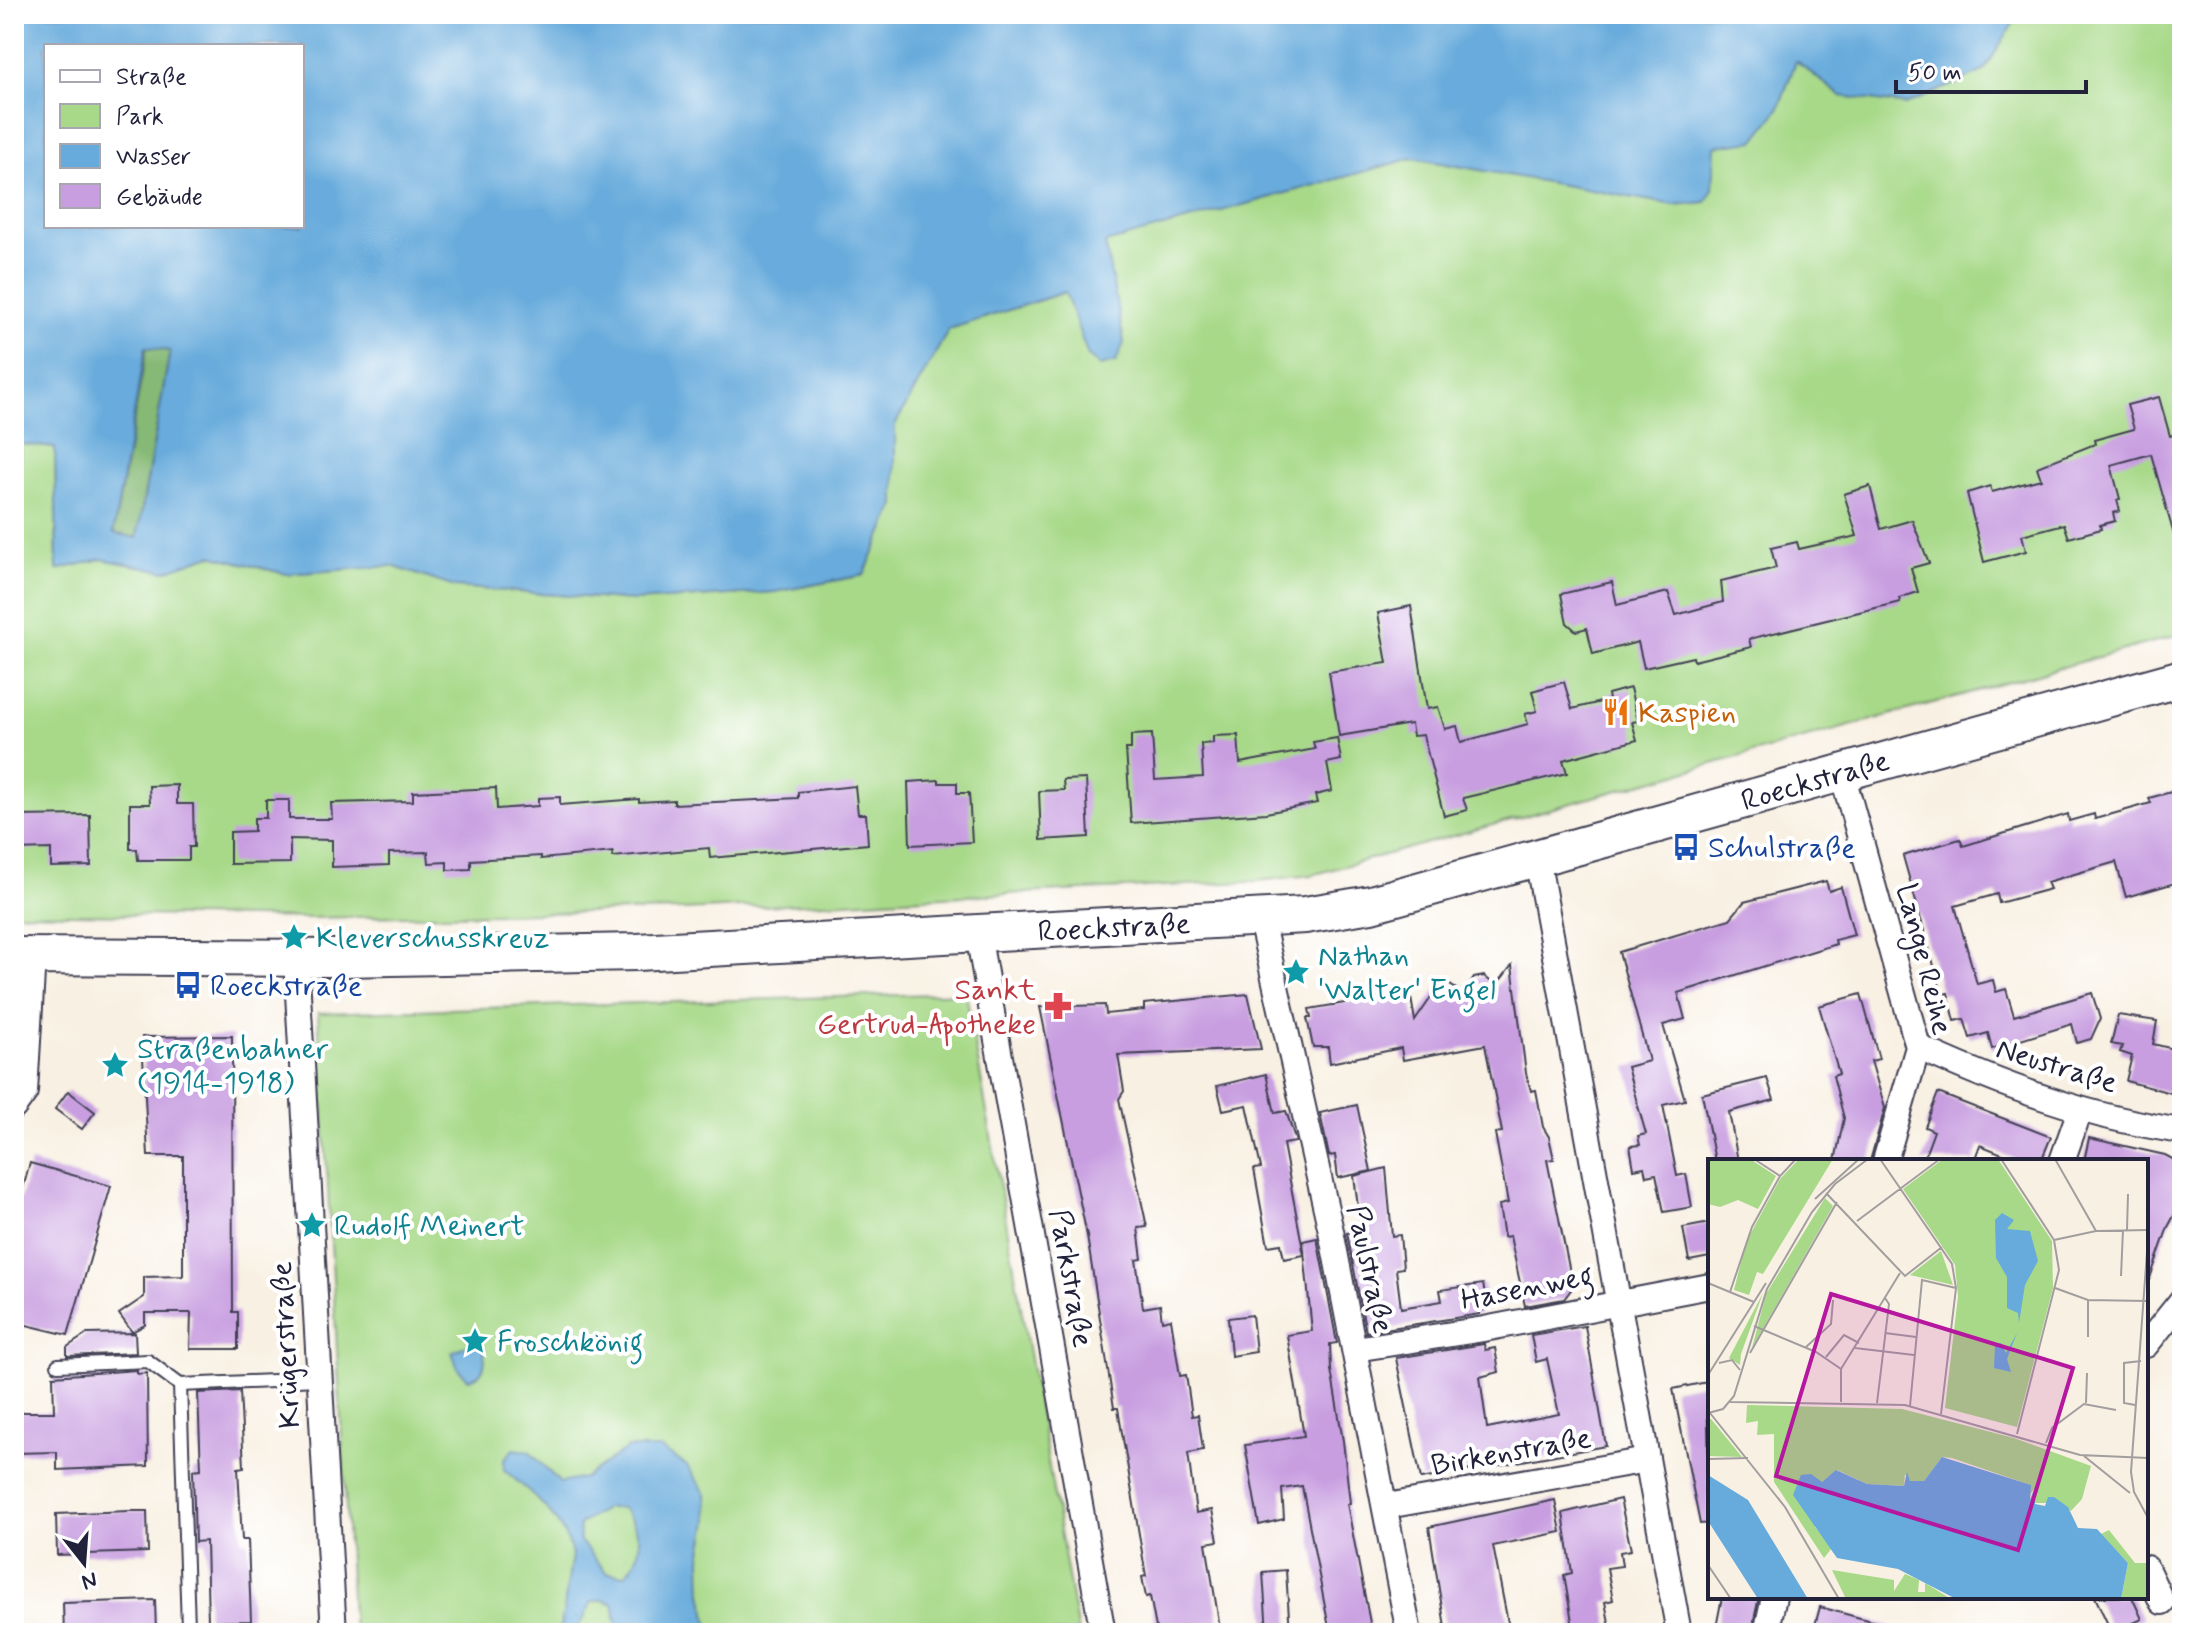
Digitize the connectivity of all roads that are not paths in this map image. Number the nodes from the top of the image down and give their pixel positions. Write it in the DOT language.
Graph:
graph roads {
  1 [pos="2182,678"];
  2 [pos="1842,773"];
  3 [pos="1537,858"];
  4 [pos="1261,920"];
  5 [pos="978,934"];
  6 [pos="24,956"];
  7 [pos="296,958"];
  8 [pos="1918,1047"];
  9 [pos="14,1107"];
  10 [pos="2080,1110"];
  11 [pos="2182,1131"];
  12 [pos="1886,1159"];
  13 [pos="2063,1159"];
  14 [pos="1708,1286"];
  15 [pos="2182,1300"];
  16 [pos="1618,1302"];
  17 [pos="2148,1342"];
  18 [pos="1355,1349"];
  19 [pos="58,1365"];
  20 [pos="318,1379"];
  21 [pos="180,1385"];
  22 [pos="1647,1460"];
  23 [pos="1387,1506"];
  24 [pos="2148,1572"];
  25 [pos="1774,1599"];
  26 [pos="2162,1602"];
  27 [pos="188,1627"];
  28 [pos="334,1633"];
  29 [pos="1103,1633"];
  30 [pos="1409,1633"];
  31 [pos="1679,1633"];
  32 [pos="1766,1633"];
  1 -- 2 [label="main road, Roeckstraße"];
  2 -- 3 [label="main road, Roeckstraße"];
  2 -- 8 [label="street, Lange Reihe"];
  3 -- 4 [label="main road, Roeckstraße"];
  3 -- 16 [label="street"];
  4 -- 5 [label="main road, Roeckstraße"];
  4 -- 18 [label="street, Paulstraße"];
  5 -- 7 [label="main road, Roeckstraße"];
  5 -- 29 [label="street, Parkstraße"];
  6 -- 7 [label="main road, Roeckstraße"];
  6 -- 9 [label="street"];
  7 -- 20 [label="street, Krügerstraße"];
  8 -- 10 [label="street, Neustraße"];
  8 -- 12 [label="street, Lange Reihe"];
  10 -- 11 [label="street, Neustraße"];
  10 -- 13 [label="street"];
  14 -- 16 [label="street, Hasenweg"];
  15 -- 17 [label="street"];
  16 -- 18 [label="street, Hasenweg"];
  16 -- 22 [label="street"];
  18 -- 23 [label="street, Paulstraße"];
  19 -- 21 [label="lane"];
  20 -- 21 [label="lane"];
  20 -- 28 [label="street, Krügerstraße"];
  21 -- 27 [label="lane"];
  22 -- 23 [label="street, Birkenstraße"];
  22 -- 31 [label="street"];
  23 -- 30 [label="street, Paulstraße"];
  24 -- 26 [label="street"];
  25 -- 32 [label="street"];
}
